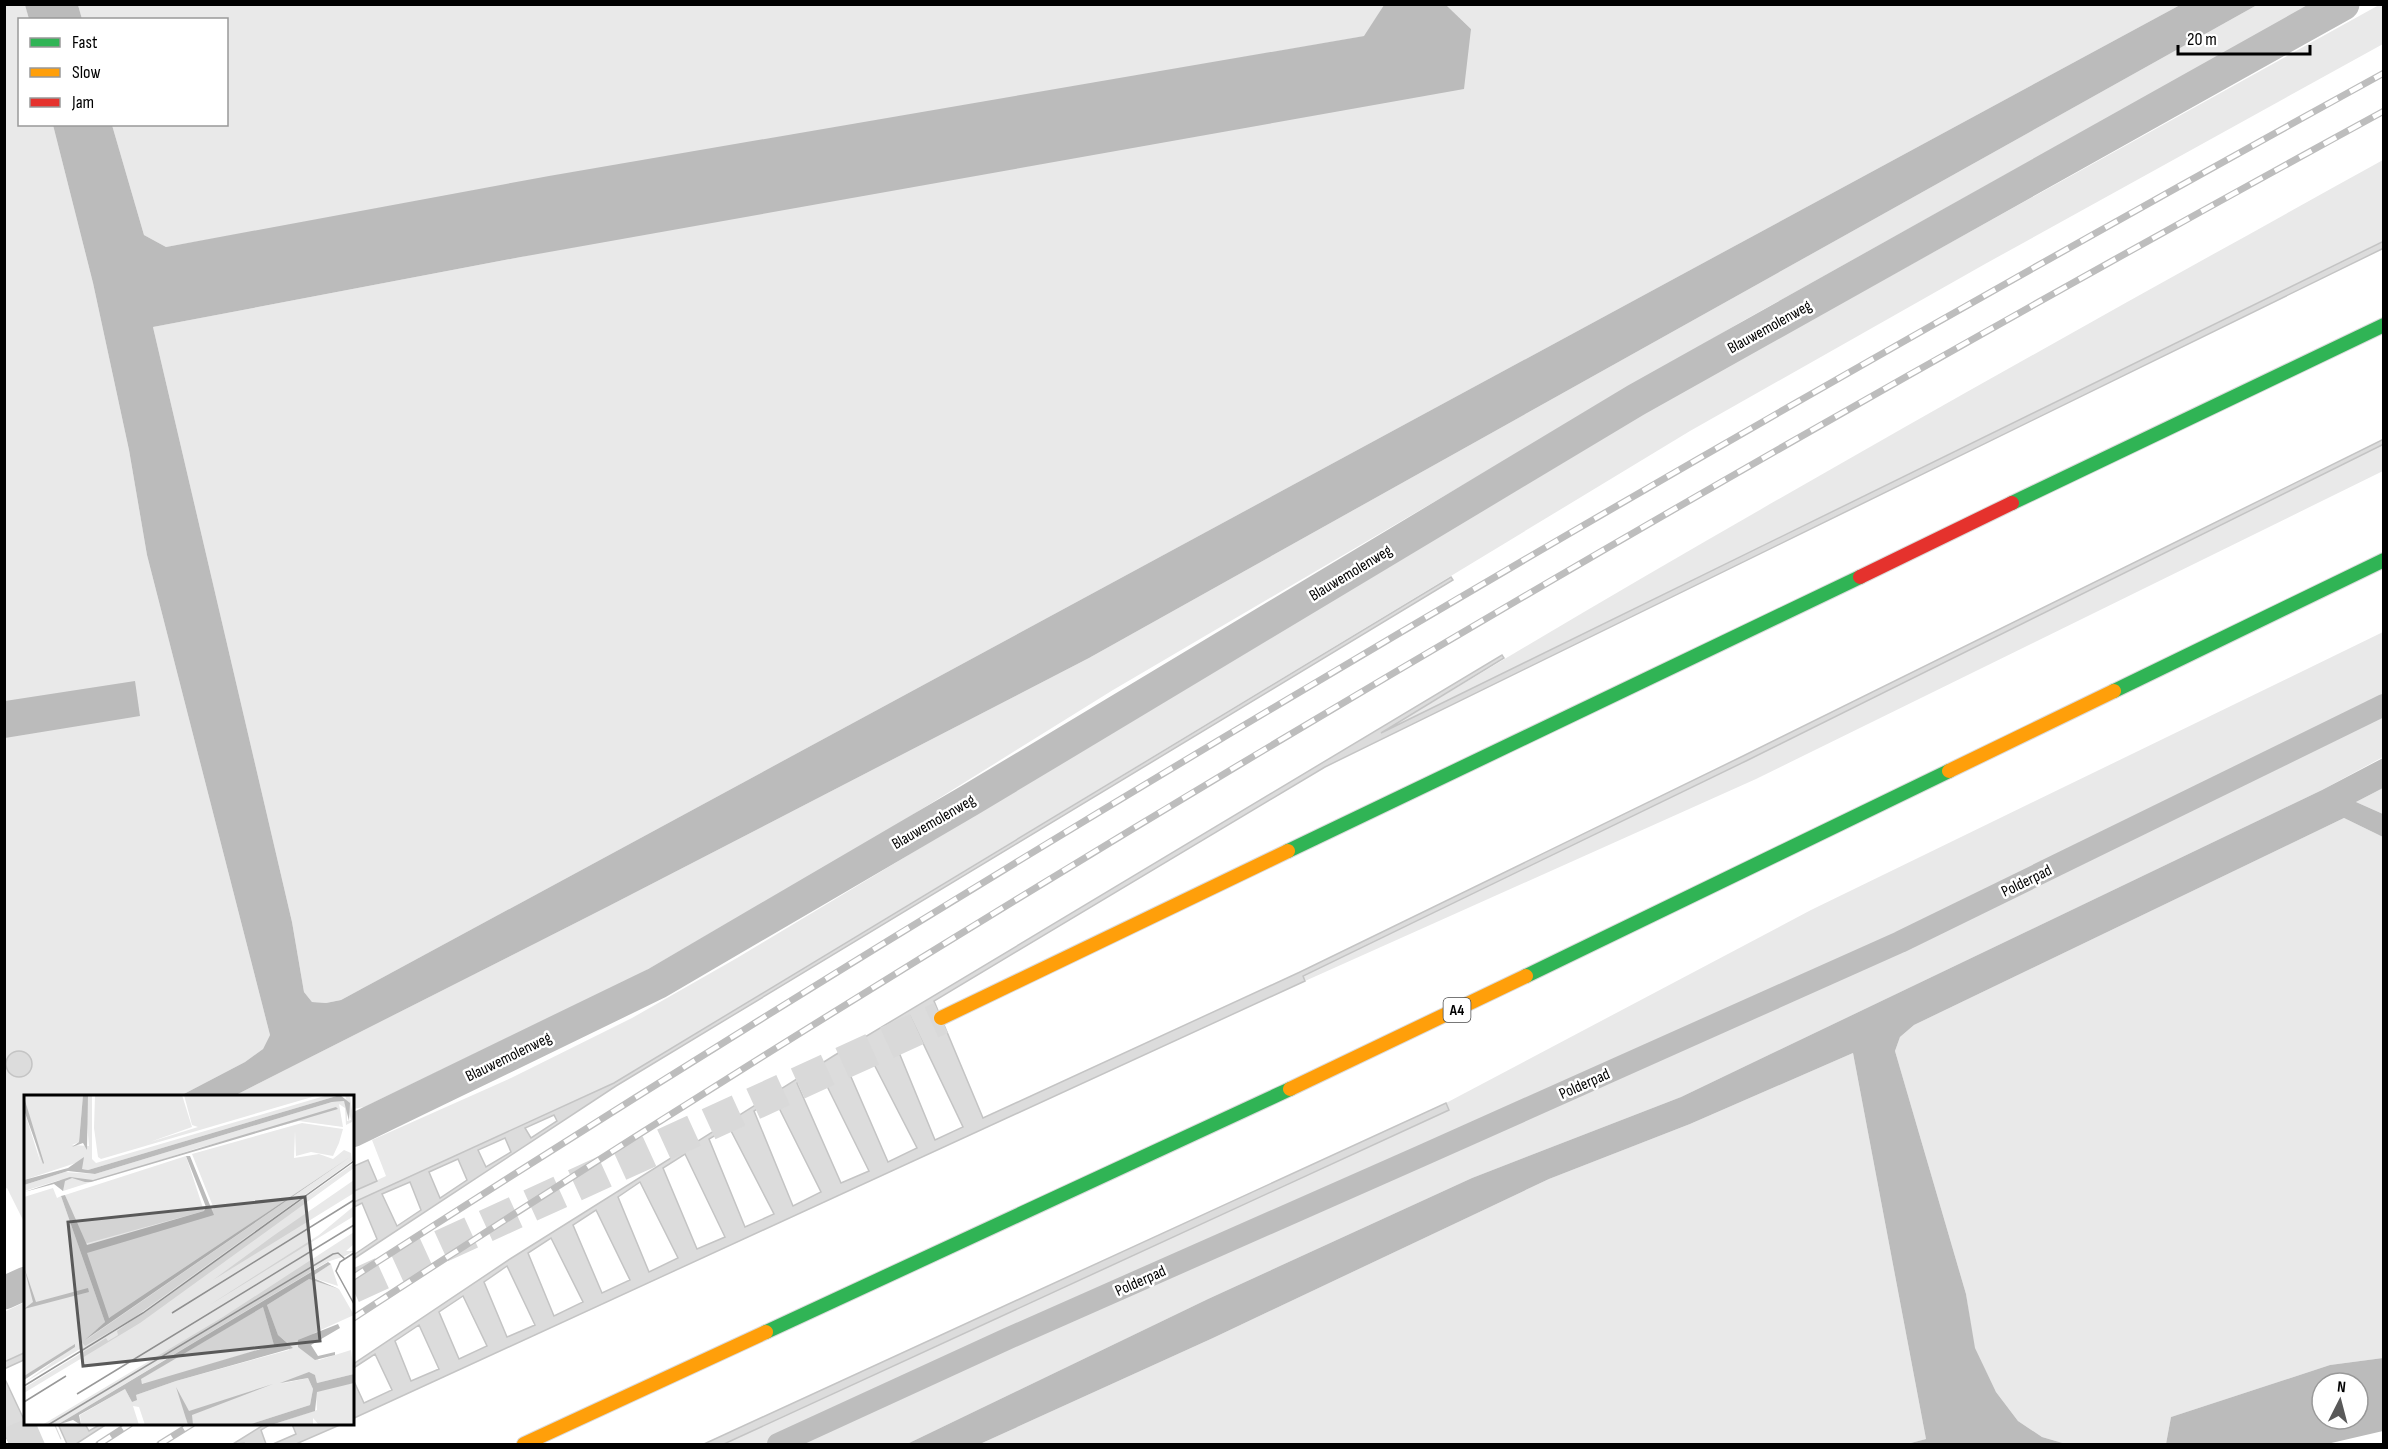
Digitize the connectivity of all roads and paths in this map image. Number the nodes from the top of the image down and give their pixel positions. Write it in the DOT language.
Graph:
graph roads {
  1 [pos="2343,4"];
  2 [pos="2384,325"];
  3 [pos="2384,560"];
  4 [pos="2384,705"];
  5 [pos="941,1018"];
  6 [pos="354,1130"];
  7 [pos="24,1284"];
  8 [pos="4,1293"];
  9 [pos="524,1444"];
  10 [pos="778,1444"];
  1 -- 6 [label="street, Blauwemolenweg"];
  2 -- 5 [label="highway"];
  3 -- 9 [label="highway, A4"];
  4 -- 10 [label="lane, Polderpad"];
  7 -- 8 [label="street"];
}
